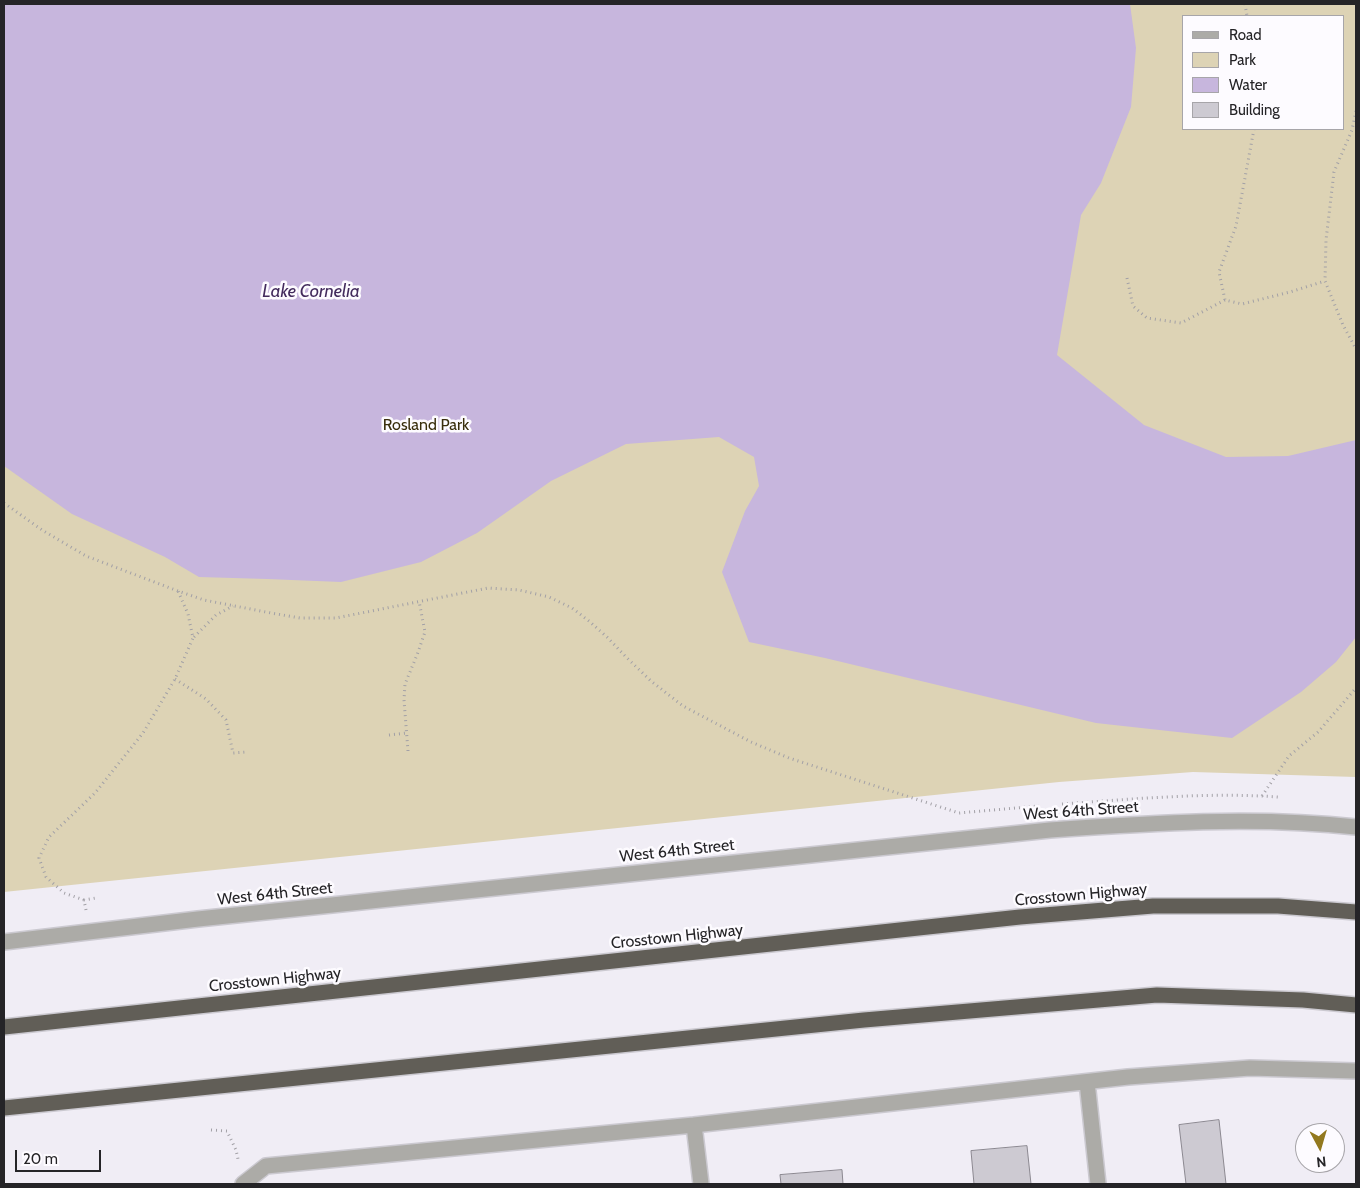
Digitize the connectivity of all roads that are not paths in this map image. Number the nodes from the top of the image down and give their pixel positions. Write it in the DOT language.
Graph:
graph roads {
  1 [pos="1356,827"];
  2 [pos="1356,912"];
  3 [pos="4,942"];
  4 [pos="1356,1005"];
  5 [pos="4,1027"];
  6 [pos="1356,1071"];
  7 [pos="1087,1082"];
  8 [pos="4,1108"];
  9 [pos="694,1125"];
  10 [pos="243,1184"];
  11 [pos="701,1184"];
  12 [pos="1098,1184"];
  1 -- 3 [label="street, West 64th Street"];
  2 -- 5 [label="highway, Crosstown Highway"];
  4 -- 8 [label="highway"];
  6 -- 7 [label="street"];
  7 -- 9 [label="street"];
  7 -- 12 [label="street"];
  9 -- 10 [label="street"];
  9 -- 11 [label="street"];
}
